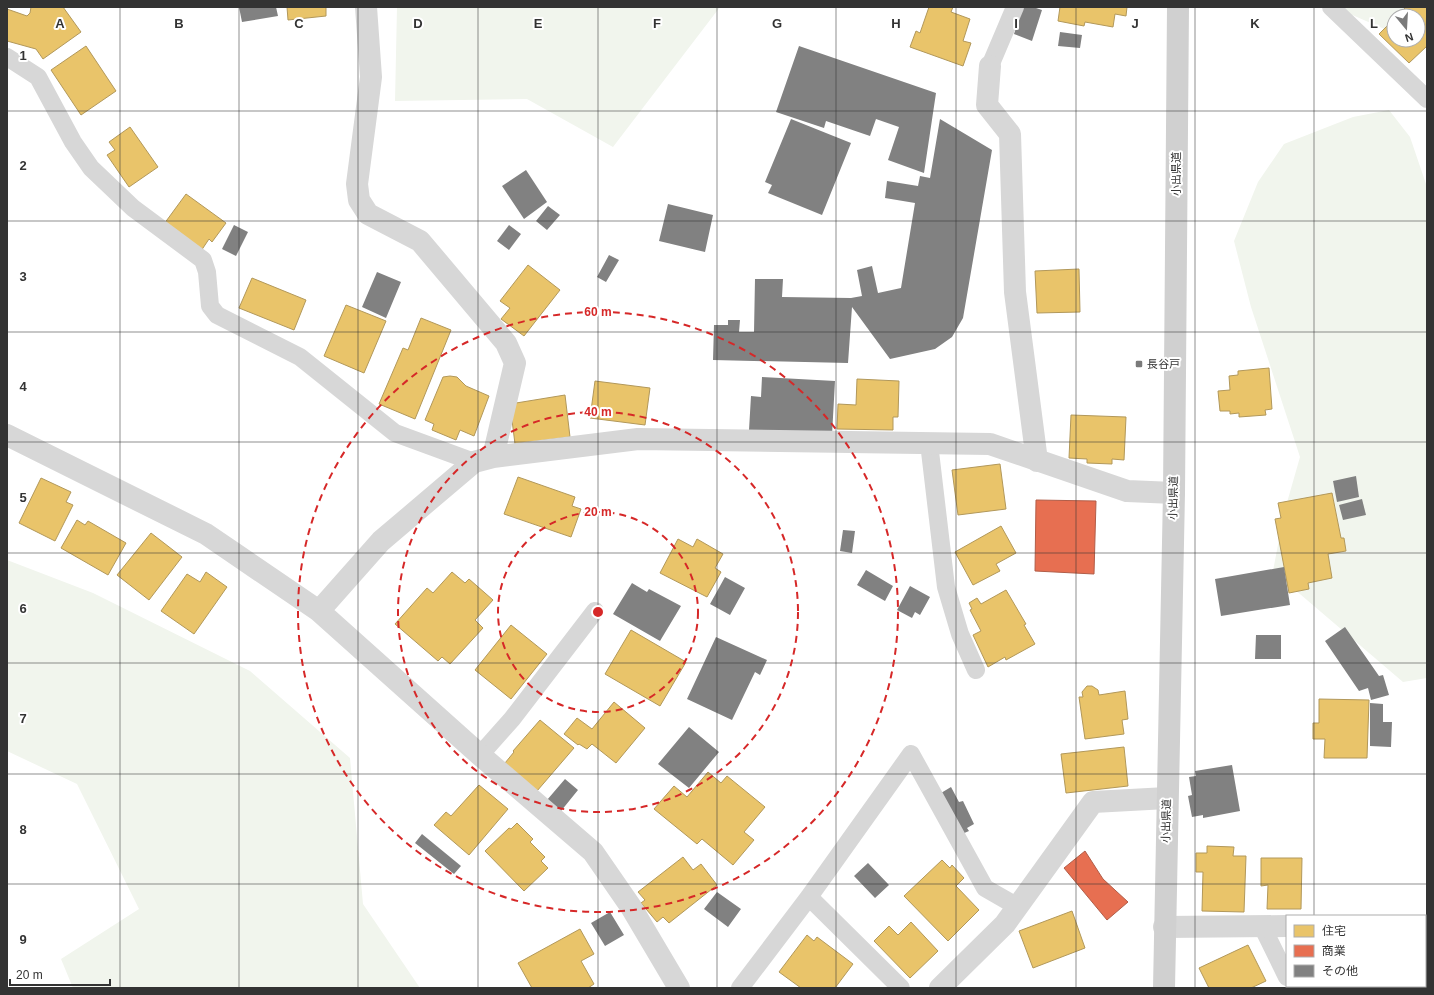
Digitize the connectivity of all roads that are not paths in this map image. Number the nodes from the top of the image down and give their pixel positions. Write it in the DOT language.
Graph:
graph roads {
  1 [pos="366,7"];
  2 [pos="1015,7"];
  3 [pos="1178,7"];
  4 [pos="1331,7"];
  5 [pos="7,57"];
  6 [pos="990,66"];
  7 [pos="1427,99"];
  8 [pos="7,435"];
  9 [pos="928,443"];
  10 [pos="484,459"];
  11 [pos="1037,461"];
  12 [pos="1174,493"];
  13 [pos="319,611"];
  14 [pos="595,611"];
  15 [pos="976,670"];
  16 [pos="480,754"];
  17 [pos="1167,798"];
  18 [pos="809,897"];
  19 [pos="1018,907"];
  20 [pos="1262,926"];
  21 [pos="1286,926"];
  22 [pos="1164,927"];
  23 [pos="1286,975"];
  24 [pos="679,988"];
  25 [pos="740,988"];
  26 [pos="901,988"];
  27 [pos="940,988"];
  28 [pos="1164,988"];
  1 -- 10 [label="street"];
  2 -- 6 [label="lane"];
  3 -- 12 [label="main road, 小出県道"];
  4 -- 7 [label="lane"];
  5 -- 10 [label="lane"];
  6 -- 11 [label="street"];
  8 -- 13 [label="street"];
  9 -- 10 [label="street"];
  9 -- 11 [label="street"];
  9 -- 15 [label="lane"];
  10 -- 13 [label="street"];
  11 -- 12 [label="street"];
  12 -- 17 [label="main road, 小出県道"];
  13 -- 16 [label="street"];
  14 -- 16 [label="lane"];
  16 -- 24 [label="street"];
  17 -- 19 [label="street"];
  17 -- 22 [label="main road, 小出県道"];
  18 -- 19 [label="lane"];
  18 -- 25 [label="lane"];
  18 -- 26 [label="lane"];
  19 -- 27 [label="street"];
  20 -- 21 [label="street"];
  20 -- 22 [label="street"];
  20 -- 23 [label="lane"];
  22 -- 28 [label="main road, 小出県道"];
}
